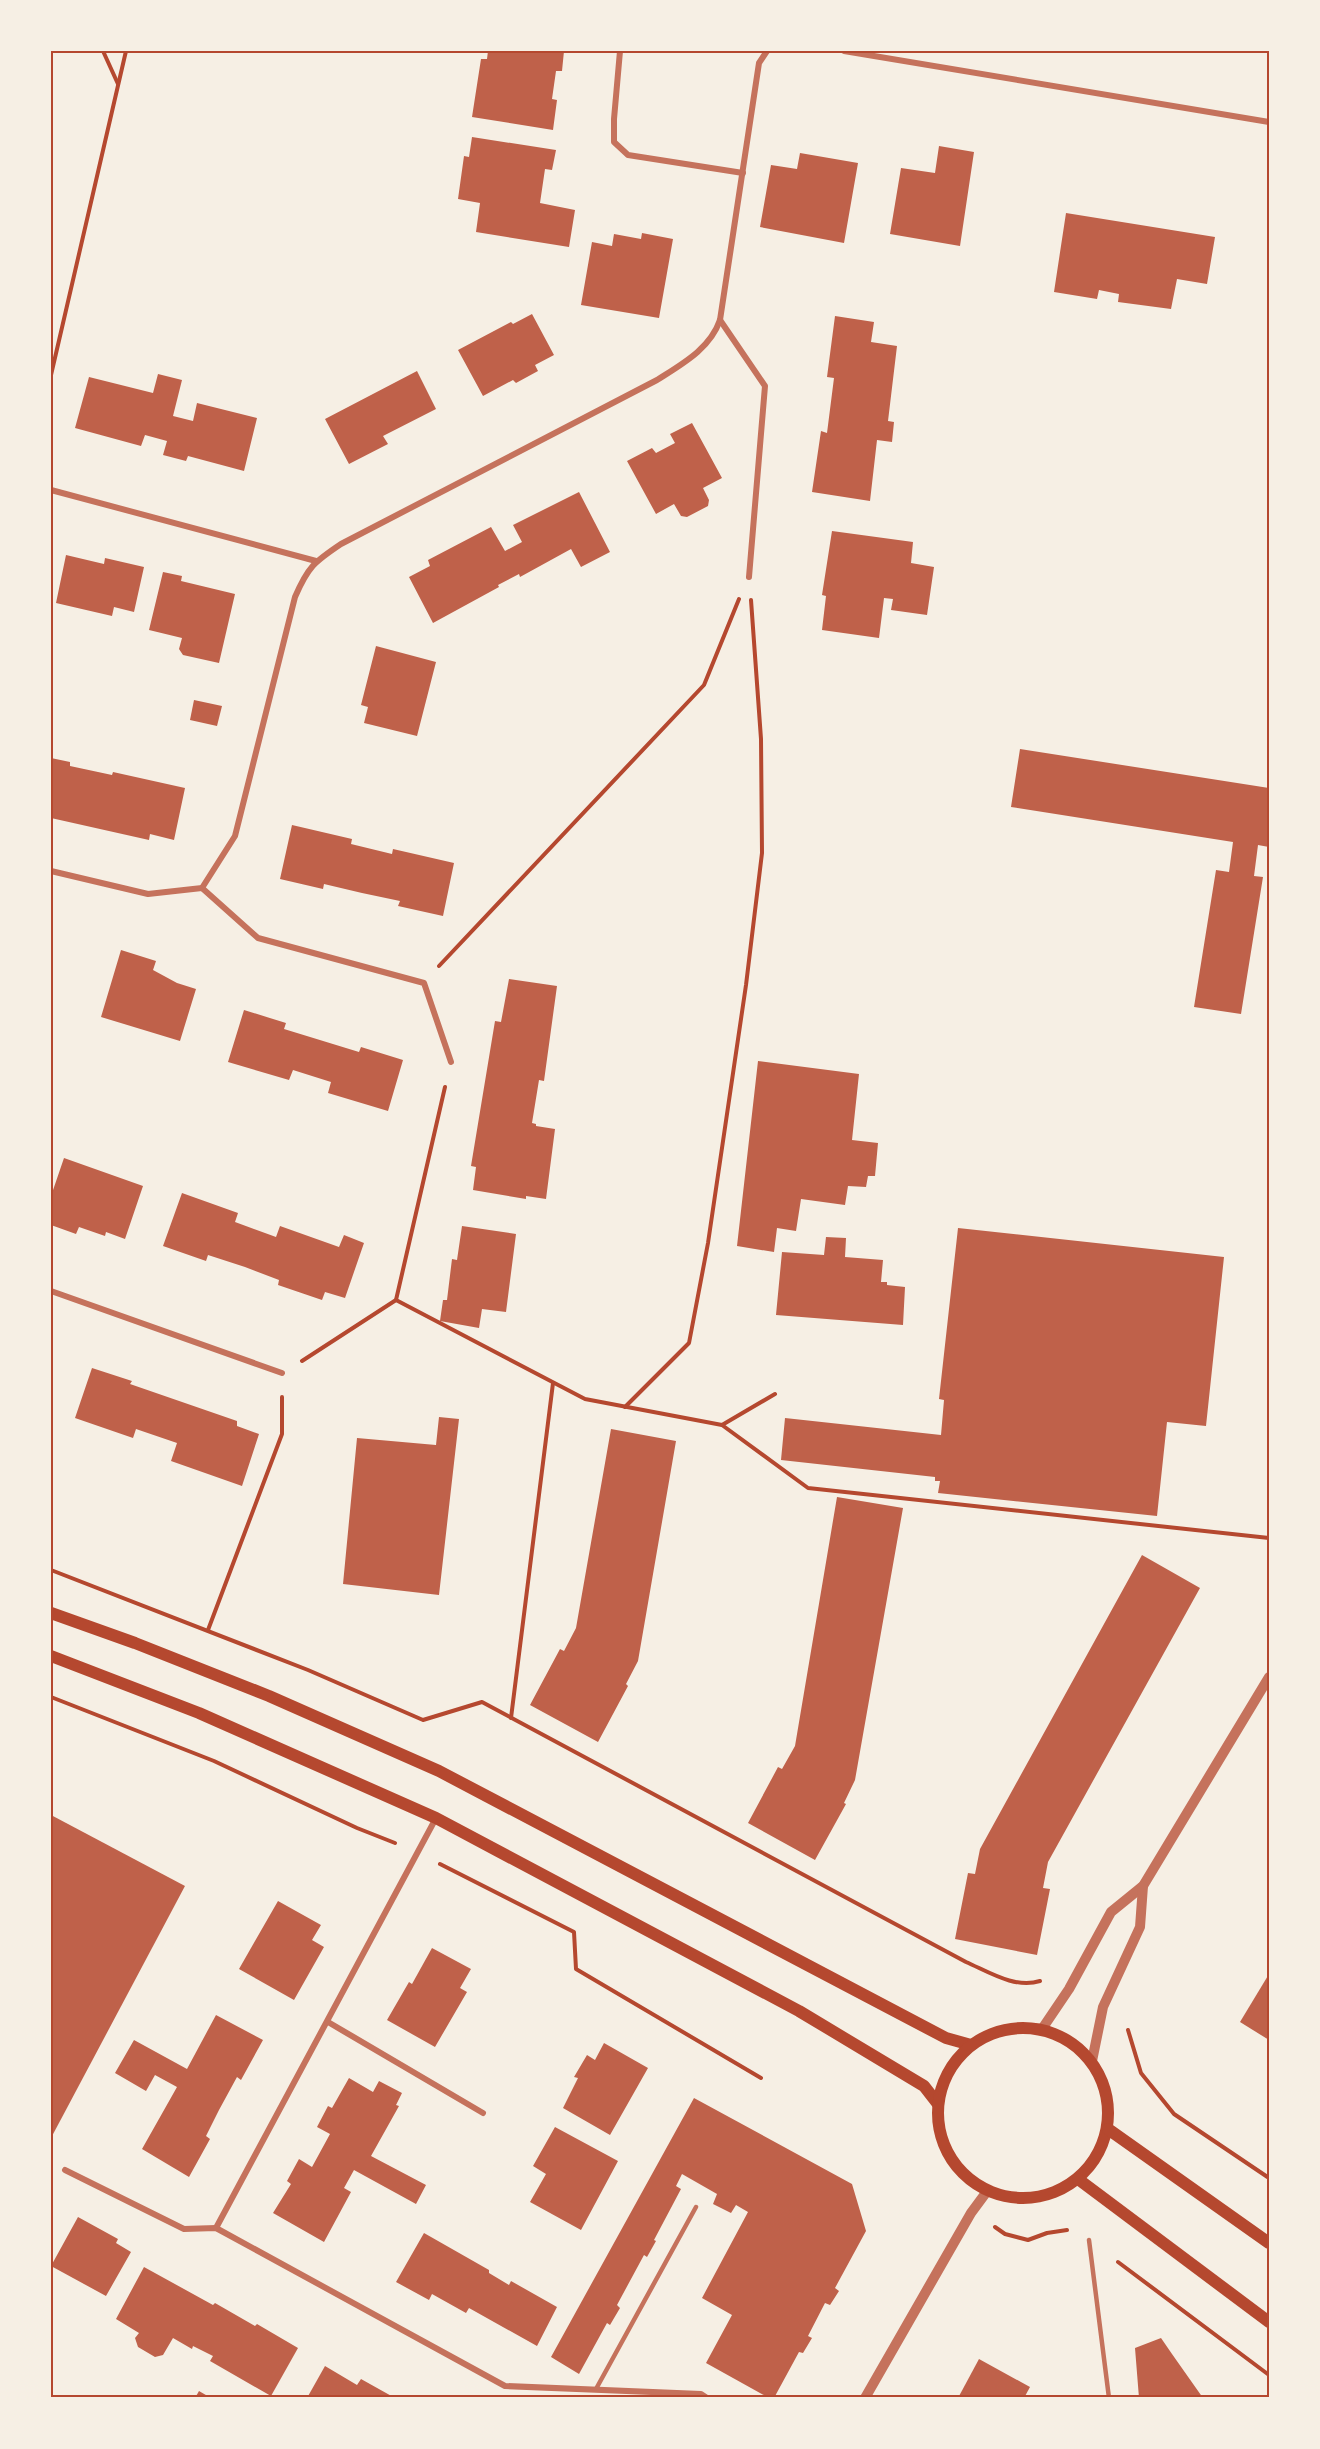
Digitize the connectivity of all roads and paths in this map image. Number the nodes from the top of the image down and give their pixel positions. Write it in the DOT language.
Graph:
graph roads {
  1 [pos="103,51"];
  2 [pos="126,51"];
  3 [pos="620,51"];
  4 [pos="767,51"];
  5 [pos="844,51"];
  6 [pos="118,84"];
  7 [pos="1269,122"];
  8 [pos="742,173"];
  9 [pos="720,320"];
  10 [pos="51,375"];
  11 [pos="51,490"];
  12 [pos="316,561"];
  13 [pos="749,577"];
  14 [pos="51,871"];
  15 [pos="202,888"];
  16 [pos="424,983"];
  17 [pos="451,1062"];
  18 [pos="51,1291"];
  19 [pos="396,1300"];
  20 [pos="282,1373"];
  21 [pos="553,1383"];
  22 [pos="775,1394"];
  23 [pos="625,1407"];
  24 [pos="722,1425"];
  25 [pos="1269,1538"];
  26 [pos="51,1570"];
  27 [pos="51,1613"];
  28 [pos="208,1630"];
  29 [pos="51,1656"];
  30 [pos="1269,1677"];
  31 [pos="512,1718"];
  32 [pos="436,1818"];
  33 [pos="1143,1886"];
  34 [pos="1046,1979"];
  35 [pos="328,2022"];
  36 [pos="1127,2027"];
  37 [pos="1042,2029"];
  38 [pos="971,2045"];
  39 [pos="1092,2061"];
  40 [pos="938,2104"];
  41 [pos="483,2113"];
  42 [pos="1108,2128"];
  43 [pos="65,2170"];
  44 [pos="1269,2178"];
  45 [pos="1078,2179"];
  46 [pos="988,2190"];
  47 [pos="696,2207"];
  48 [pos="971,2213"];
  49 [pos="216,2228"];
  50 [pos="1089,2240"];
  51 [pos="1269,2243"];
  52 [pos="1269,2322"];
  53 [pos="1269,2375"];
  54 [pos="596,2389"];
  55 [pos="707,2398"];
  56 [pos="865,2398"];
  57 [pos="1109,2398"];
  1 -- 6 [label="path"];
  2 -- 6 [label="path"];
  3 -- 8 [label="street"];
  4 -- 8 [label="street"];
  5 -- 7 [label="street"];
  6 -- 10 [label="path"];
  8 -- 9 [label="street"];
  9 -- 12 [label="street"];
  9 -- 13 [label="street"];
  11 -- 12 [label="street"];
  12 -- 15 [label="street"];
  13 -- 16 [label="path"];
  13 -- 23 [label="path"];
  14 -- 15 [label="street"];
  15 -- 16 [label="street"];
  16 -- 17 [label="street"];
  17 -- 19 [label="path"];
  18 -- 20 [label="street"];
  19 -- 20 [label="path"];
  19 -- 21 [label="path"];
  20 -- 28 [label="path"];
  21 -- 23 [label="path"];
  21 -- 31 [label="path"];
  22 -- 24 [label="path"];
  23 -- 24 [label="path"];
  24 -- 25 [label="path"];
  26 -- 28 [label="path"];
  27 -- 38 [label="main road"];
  28 -- 31 [label="path"];
  29 -- 32 [label="main road"];
  30 -- 33 [label="street"];
  31 -- 34 [label="path"];
  32 -- 35 [label="street"];
  32 -- 40 [label="main road"];
  33 -- 37 [label="street"];
  33 -- 39 [label="street"];
  35 -- 41 [label="street"];
  35 -- 49 [label="street"];
  36 -- 44 [label="path"];
  37 -- 38 [label="main road"];
  37 -- 39 [label="main road"];
  38 -- 40 [label="main road"];
  39 -- 42 [label="main road"];
  40 -- 46 [label="main road"];
  42 -- 45 [label="main road"];
  42 -- 51 [label="main road"];
  43 -- 49 [label="street"];
  45 -- 46 [label="main road"];
  45 -- 52 [label="main road"];
  46 -- 48 [label="street"];
  47 -- 54 [label="lane"];
  48 -- 50 [label="path"];
  48 -- 56 [label="street"];
  49 -- 54 [label="street"];
  50 -- 53 [label="path"];
  50 -- 57 [label="lane"];
  54 -- 55 [label="street"];
}
